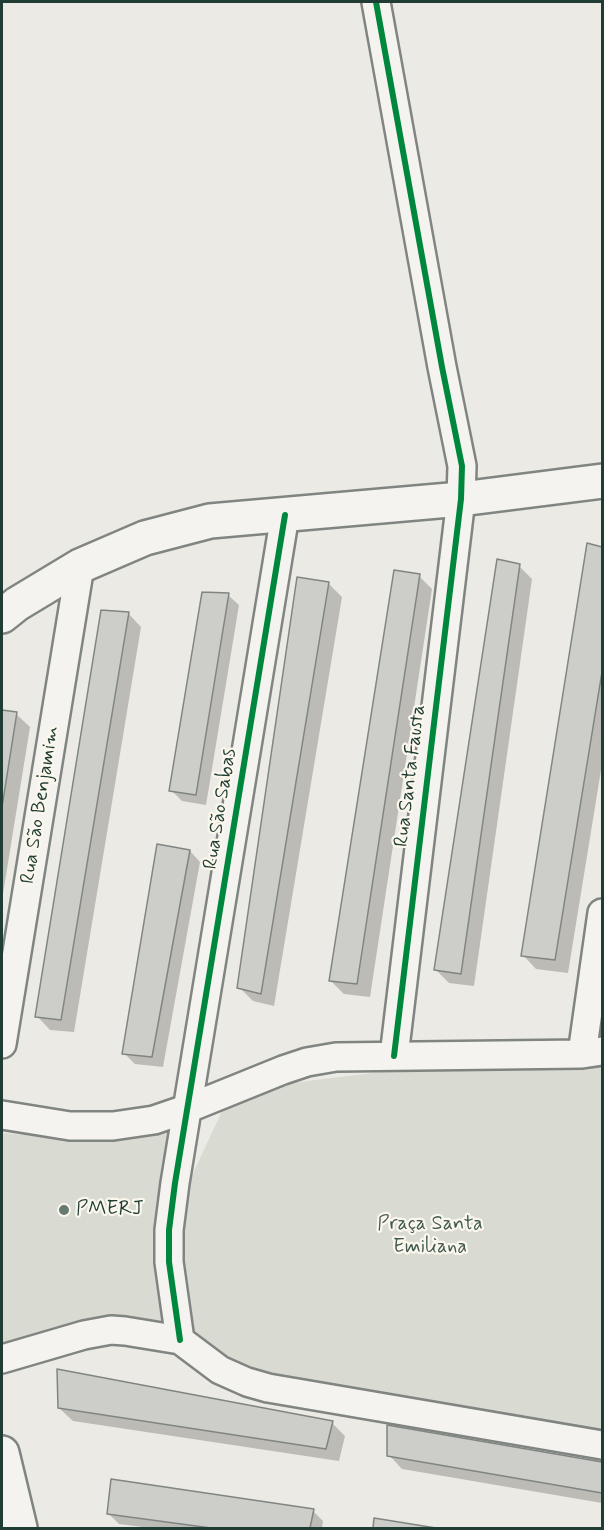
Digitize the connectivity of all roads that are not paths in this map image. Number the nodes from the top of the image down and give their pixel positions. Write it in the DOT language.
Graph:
graph roads {
  1 [pos="376,2"];
  2 [pos="603,481"];
  3 [pos="461,499"];
  4 [pos="285,515"];
  5 [pos="80,566"];
  6 [pos="2,616"];
  7 [pos="603,913"];
  8 [pos="2,1044"];
  9 [pos="592,1052"];
  10 [pos="394,1056"];
  11 [pos="189,1108"];
  12 [pos="2,1115"];
  13 [pos="180,1340"];
  14 [pos="2,1359"];
  15 [pos="603,1445"];
  16 [pos="2,1453"];
  17 [pos="20,1528"];
  1 -- 3 [label="street, Rua Santa Fausta"];
  2 -- 3 [label="street"];
  3 -- 4 [label="street"];
  3 -- 10 [label="street, Rua Santa Fausta"];
  4 -- 5 [label="street"];
  4 -- 11 [label="street, Rua São Sabas"];
  5 -- 6 [label="street"];
  5 -- 8 [label="street, Rua São Benjamim"];
  7 -- 9 [label="street"];
  9 -- 10 [label="street"];
  10 -- 11 [label="street"];
  11 -- 12 [label="street"];
  11 -- 13 [label="street"];
  13 -- 14 [label="street"];
  13 -- 15 [label="street"];
  16 -- 17 [label="street"];
}
